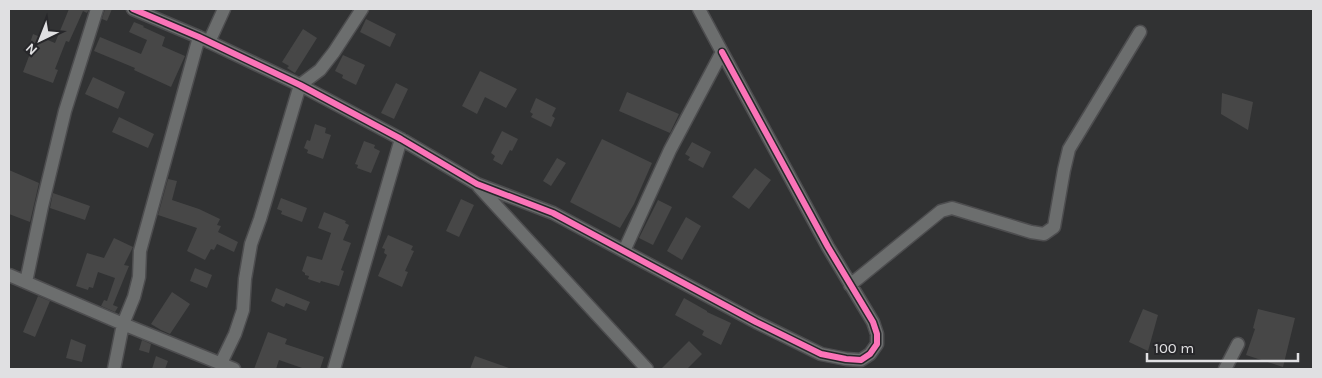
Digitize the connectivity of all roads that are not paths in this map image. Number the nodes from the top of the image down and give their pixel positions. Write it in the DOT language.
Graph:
graph roads {
  1 [pos="97,9"];
  2 [pos="133,9"];
  3 [pos="224,9"];
  4 [pos="362,9"];
  5 [pos="698,9"];
  6 [pos="1140,32"];
  7 [pos="204,40"];
  8 [pos="722,52"];
  9 [pos="300,85"];
  10 [pos="401,140"];
  11 [pos="477,184"];
  12 [pos="624,252"];
  13 [pos="9,274"];
  14 [pos="26,282"];
  15 [pos="850,285"];
  16 [pos="123,324"];
  17 [pos="1238,344"];
  18 [pos="221,363"];
  19 [pos="114,369"];
  20 [pos="234,369"];
  21 [pos="334,369"];
  22 [pos="647,369"];
  23 [pos="1225,369"];
  1 -- 14 [label="street"];
  2 -- 7 [label="street"];
  3 -- 7 [label="street"];
  4 -- 9 [label="street"];
  5 -- 8 [label="street"];
  6 -- 15 [label="street"];
  7 -- 9 [label="street"];
  7 -- 16 [label="street"];
  8 -- 12 [label="street"];
  8 -- 15 [label="street"];
  9 -- 10 [label="street"];
  9 -- 18 [label="street"];
  10 -- 11 [label="street"];
  10 -- 21 [label="street"];
  11 -- 12 [label="street"];
  11 -- 22 [label="street"];
  12 -- 15 [label="street"];
  13 -- 14 [label="street"];
  14 -- 16 [label="street"];
  16 -- 18 [label="street"];
  16 -- 19 [label="street"];
  17 -- 23 [label="street"];
  18 -- 20 [label="street"];
}
